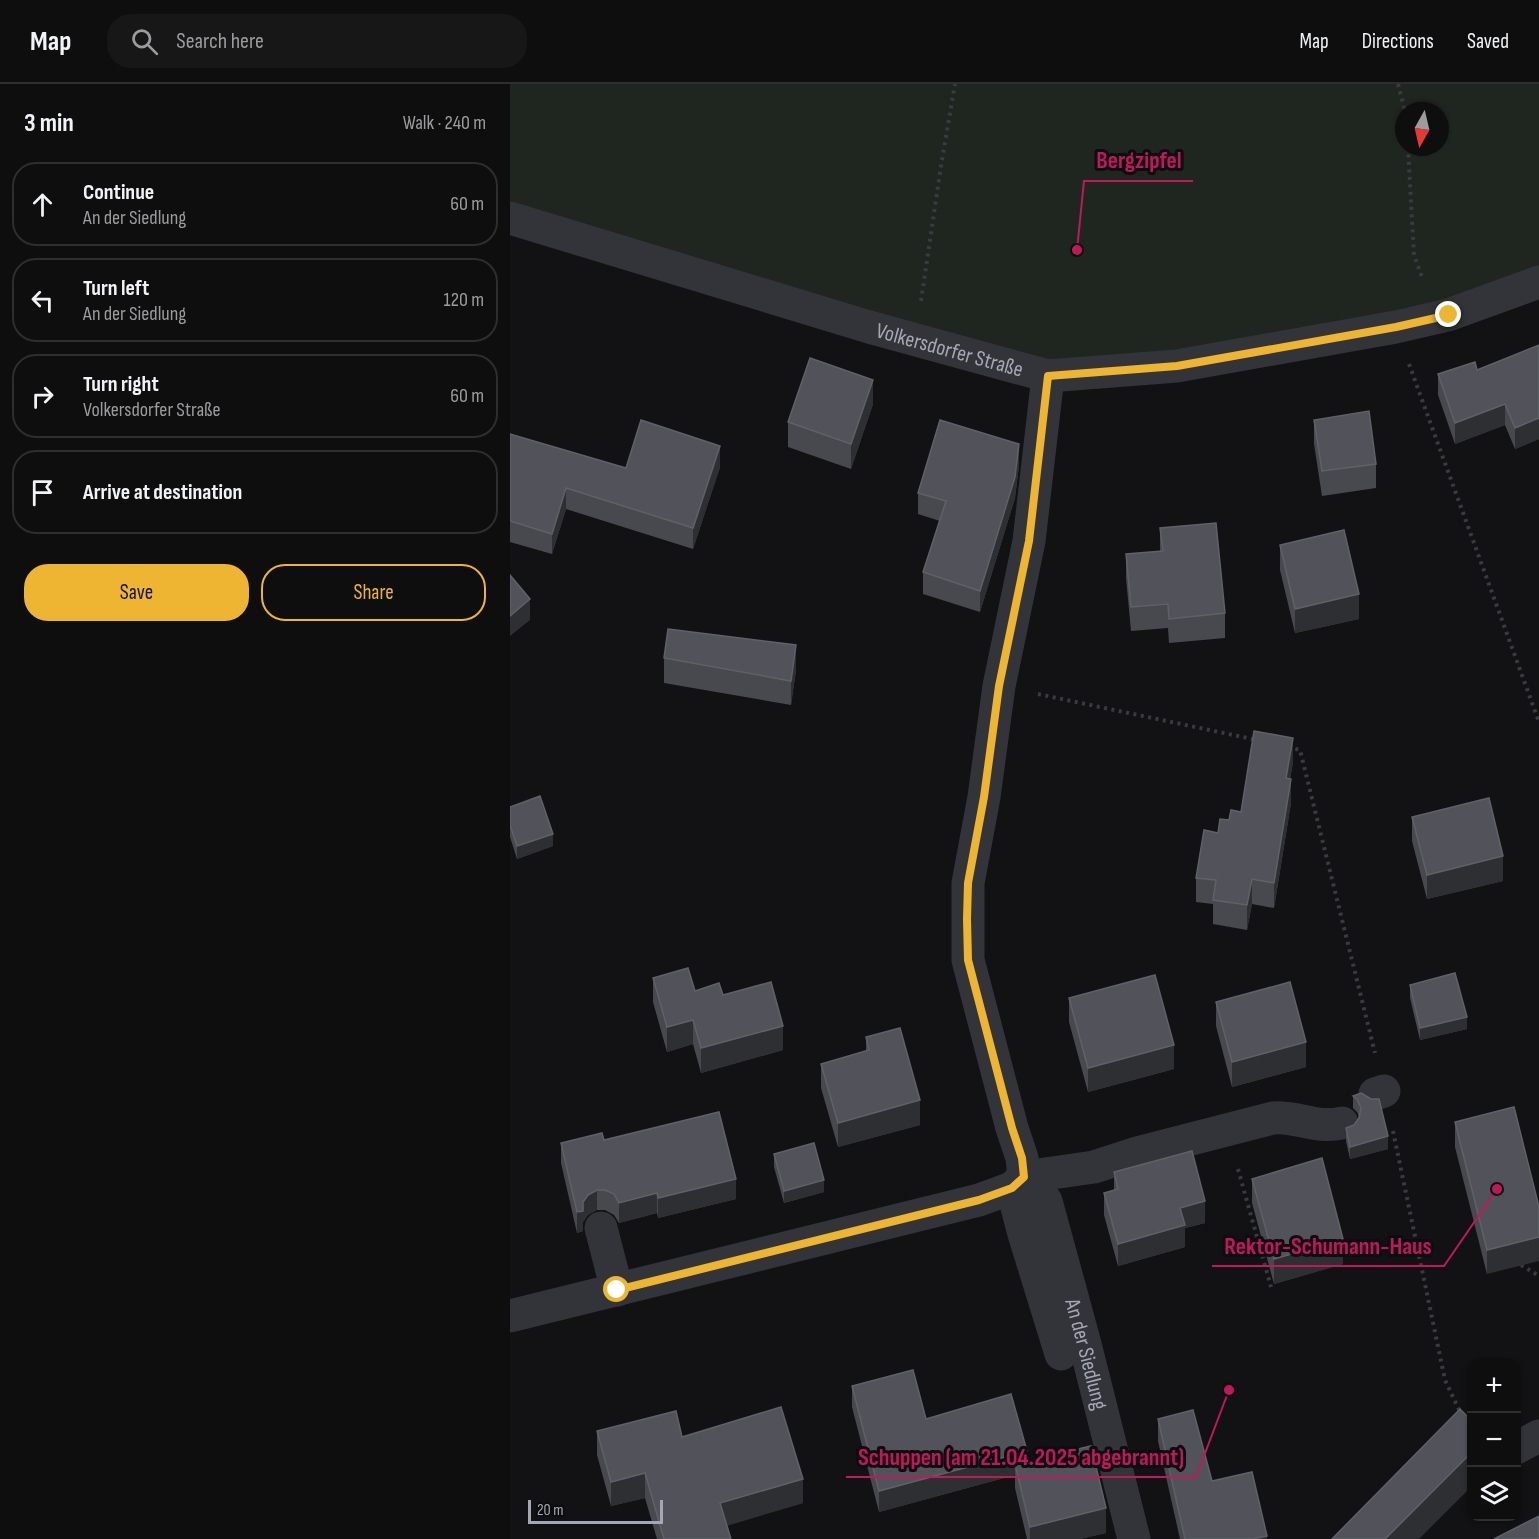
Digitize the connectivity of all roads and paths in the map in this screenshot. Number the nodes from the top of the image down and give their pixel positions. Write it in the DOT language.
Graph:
graph roads {
  1 [pos="955,84"];
  2 [pos="1398,84"];
  3 [pos="1403,102"];
  4 [pos="1408,156"];
  5 [pos="510,218"];
  6 [pos="1539,282"];
  7 [pos="1435,318"];
  8 [pos="1396,327"];
  9 [pos="919,341"];
  10 [pos="1048,376"];
  11 [pos="999,686"];
  12 [pos="1539,722"];
  13 [pos="1267,743"];
  14 [pos="1279,745"];
  15 [pos="1300,750"];
  16 [pos="1342,1122"];
  17 [pos="1227,1130"];
  18 [pos="1018,1183"];
  19 [pos="601,1228"];
  20 [pos="1521,1265"];
  21 [pos="1539,1276"];
  22 [pos="1271,1287"];
  23 [pos="617,1290"];
  24 [pos="510,1316"];
  25 [pos="1061,1354"];
  26 [pos="1539,1436"];
  27 [pos="1521,1445"];
  28 [pos="1134,1539"];
  1 -- 9 [label="path"];
  2 -- 3 [label="path"];
  4 -- 7 [label="path"];
  5 -- 9 [label="street, Volkersdorfer Straße"];
  6 -- 7 [label="street, Volkersdorfer Straße"];
  7 -- 8 [label="street, Volkersdorfer Straße"];
  8 -- 10 [label="street, Volkersdorfer Straße"];
  8 -- 12 [label="path"];
  9 -- 10 [label="street, Volkersdorfer Straße"];
  10 -- 11 [label="street"];
  11 -- 13 [label="path"];
  11 -- 18 [label="street"];
  14 -- 15 [label="path"];
  16 -- 17 [label="street"];
  17 -- 18 [label="street"];
  17 -- 22 [label="path"];
  18 -- 23 [label="street"];
  18 -- 25 [label="street"];
  18 -- 28 [label="street, An der Siedlung"];
  19 -- 23 [label="street"];
  20 -- 21 [label="path"];
  23 -- 24 [label="street"];
  26 -- 27 [label="street"];
}
